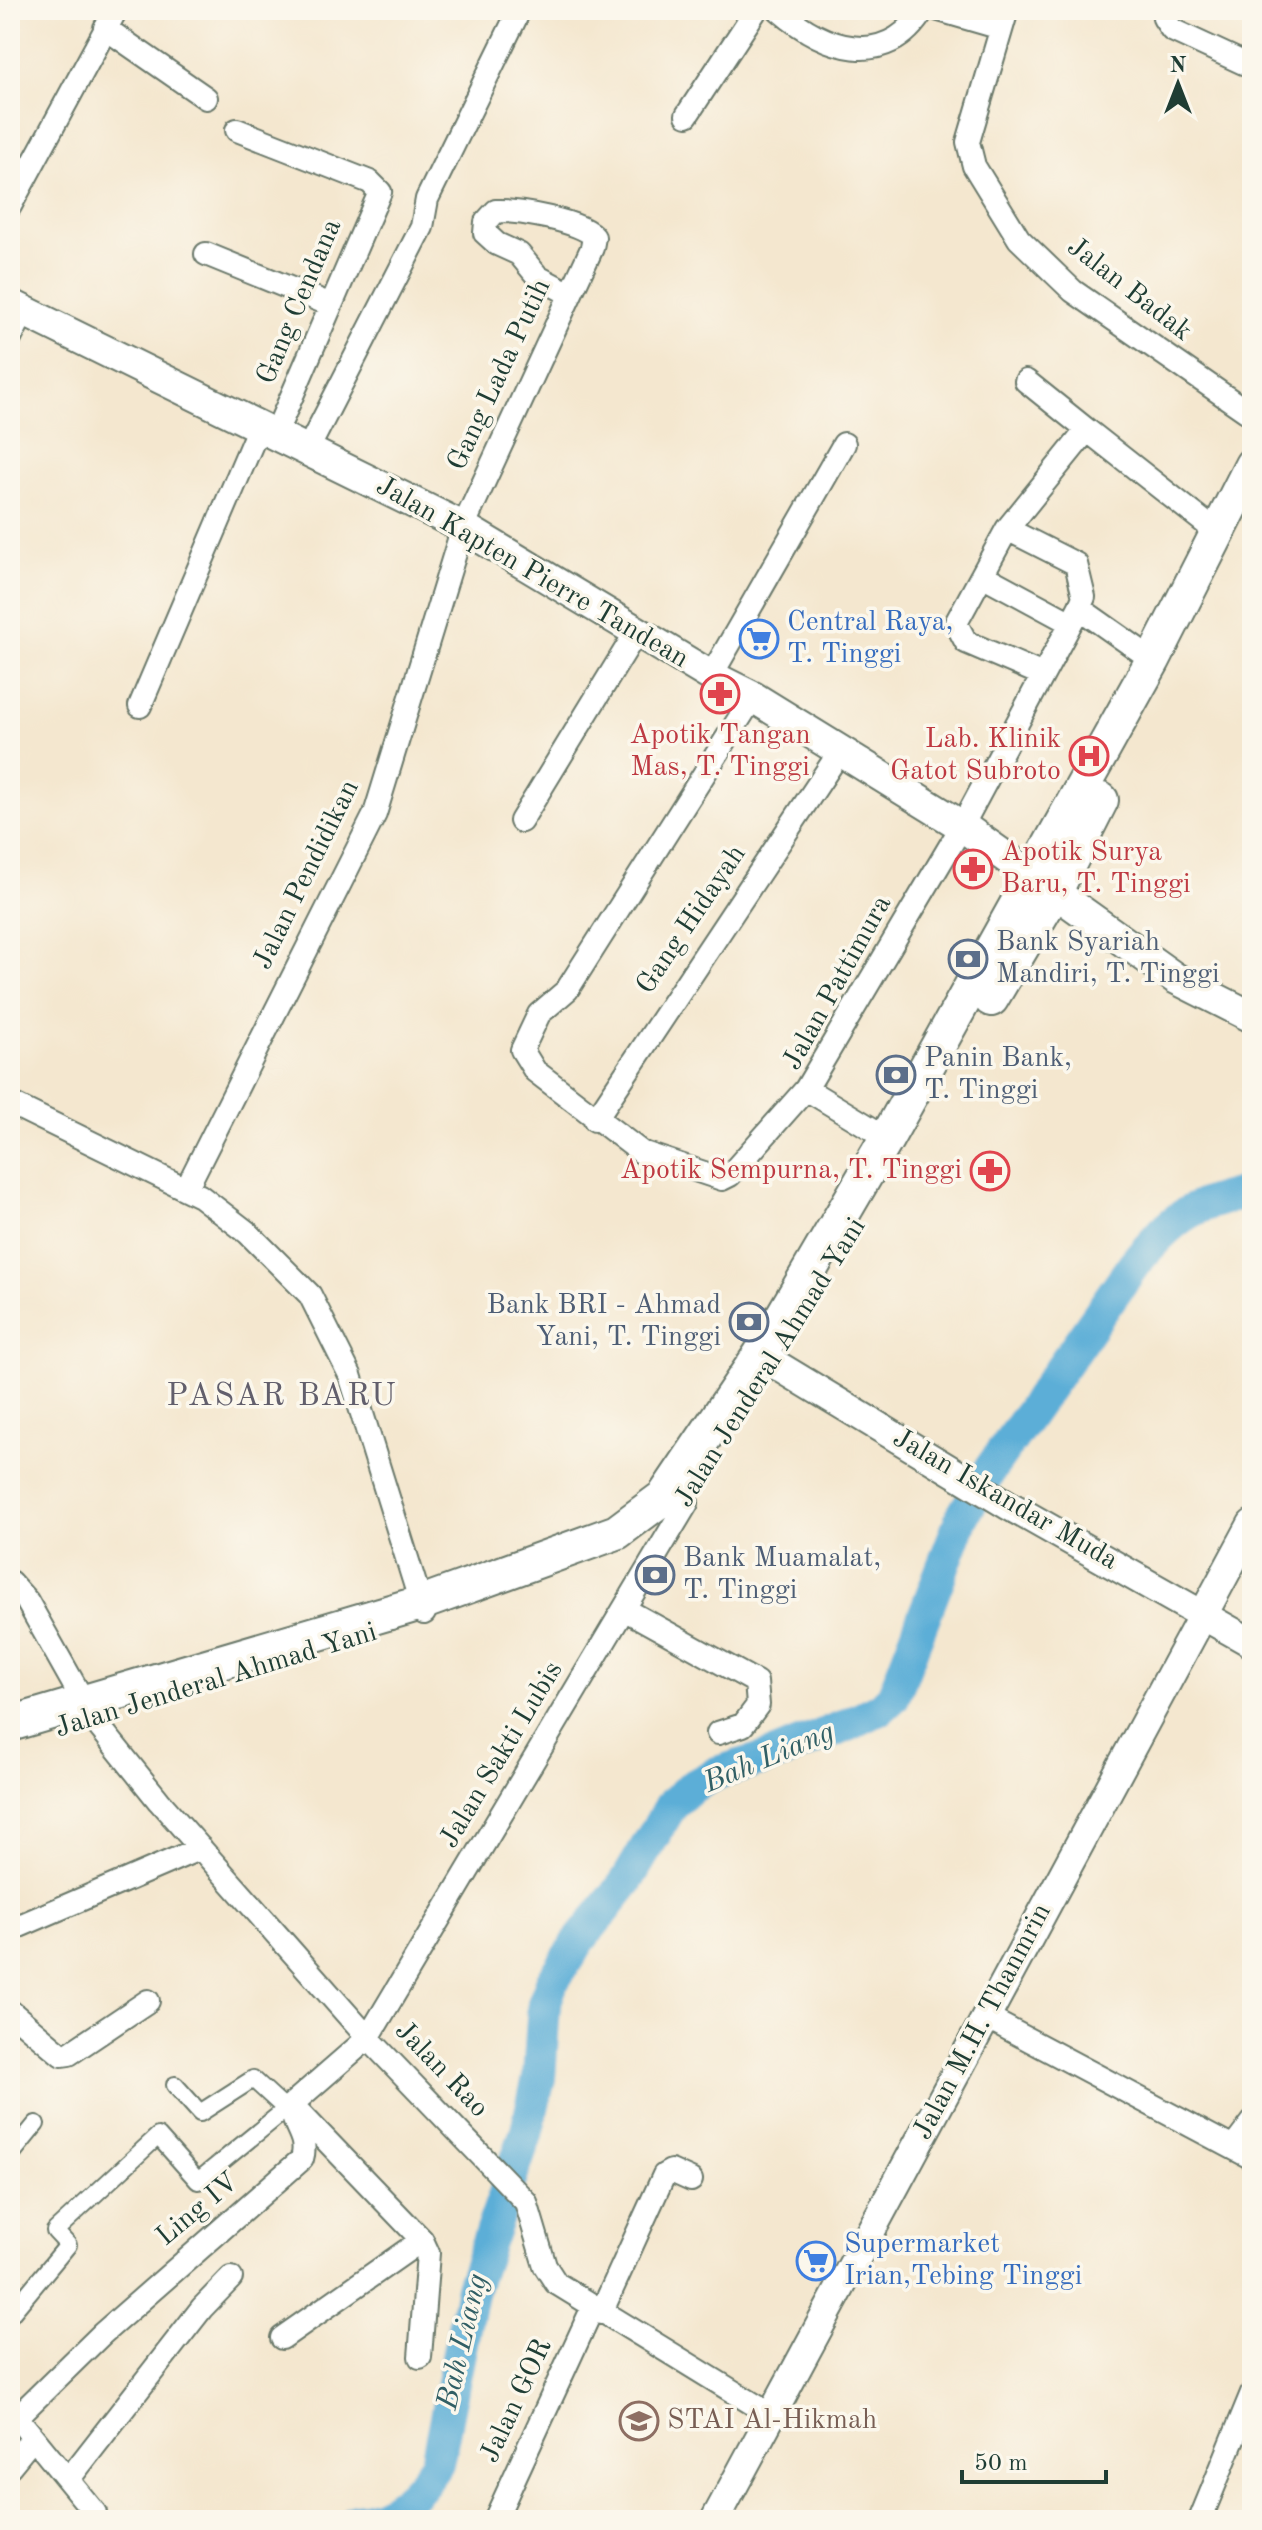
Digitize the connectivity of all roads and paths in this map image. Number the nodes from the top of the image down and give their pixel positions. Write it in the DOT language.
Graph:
graph roads {
  1 [pos="509,10"];
  2 [pos="756,10"];
  3 [pos="779,10"];
  4 [pos="923,10"];
  5 [pos="939,10"];
  6 [pos="1164,10"];
  7 [pos="111,19"];
  8 [pos="1004,19"];
  9 [pos="1252,67"];
  10 [pos="206,98"];
  11 [pos="687,115"];
  12 [pos="237,130"];
  13 [pos="10,206"];
  14 [pos="206,254"];
  15 [pos="570,294"];
  16 [pos="331,305"];
  17 [pos="17,308"];
  18 [pos="10,339"];
  19 [pos="1026,381"];
  20 [pos="1252,415"];
  21 [pos="1087,430"];
  22 [pos="267,431"];
  23 [pos="844,444"];
  24 [pos="307,451"];
  25 [pos="1252,465"];
  26 [pos="1252,500"];
  27 [pos="463,527"];
  28 [pos="1007,529"];
  29 [pos="1218,533"];
  30 [pos="982,575"];
  31 [pos="1075,615"];
  32 [pos="637,631"];
  33 [pos="1153,660"];
  34 [pos="1043,675"];
  35 [pos="711,676"];
  36 [pos="753,697"];
  37 [pos="140,706"];
  38 [pos="839,753"];
  39 [pos="521,821"];
  40 [pos="962,826"];
  41 [pos="1044,884"];
  42 [pos="1252,1017"];
  43 [pos="806,1089"];
  44 [pos="10,1103"];
  45 [pos="595,1120"];
  46 [pos="887,1138"];
  47 [pos="186,1189"];
  48 [pos="768,1359"];
  49 [pos="687,1503"];
  50 [pos="1252,1524"];
  51 [pos="10,1582"];
  52 [pos="624,1609"];
  53 [pos="423,1610"];
  54 [pos="1203,1614"];
  55 [pos="1252,1643"];
  56 [pos="90,1711"];
  57 [pos="10,1724"];
  58 [pos="718,1733"];
  59 [pos="10,1743"];
  60 [pos="201,1848"];
  61 [pos="10,1930"];
  62 [pos="148,2001"];
  63 [pos="10,2011"];
  64 [pos="986,2017"];
  65 [pos="368,2038"];
  66 [pos="175,2085"];
  67 [pos="290,2109"];
  68 [pos="36,2124"];
  69 [pos="1245,2142"];
  70 [pos="10,2156"];
  71 [pos="691,2180"];
  72 [pos="422,2240"];
  73 [pos="231,2278"];
  74 [pos="597,2310"];
  75 [pos="10,2315"];
  76 [pos="282,2338"];
  77 [pos="420,2357"];
  78 [pos="1252,2393"];
  79 [pos="13,2413"];
  80 [pos="771,2415"];
  81 [pos="33,2438"];
  82 [pos="10,2466"];
  83 [pos="68,2480"];
  84 [pos="95,2513"];
  85 [pos="495,2520"];
  86 [pos="715,2520"];
  87 [pos="1200,2520"];
  1 -- 24 [label="street"];
  2 -- 11 [label="street"];
  3 -- 4 [label="street"];
  5 -- 8 [label="street"];
  6 -- 9 [label="street"];
  7 -- 10 [label="street"];
  7 -- 13 [label="street"];
  8 -- 20 [label="street, Jalan Badak"];
  12 -- 16 [label="street, Gang Cendana"];
  14 -- 16 [label="street"];
  15 -- 15 [label="street, Gang Lada Putih"];
  15 -- 27 [label="street, Gang Lada Putih"];
  16 -- 22 [label="street, Gang Cendana"];
  17 -- 18 [label="street"];
  17 -- 22 [label="main road, Jalan Kapten Pierre Tandean"];
  19 -- 21 [label="street"];
  21 -- 28 [label="street"];
  21 -- 29 [label="street"];
  22 -- 24 [label="main road, Jalan Kapten Pierre Tandean"];
  22 -- 37 [label="street, Gang Cendana"];
  23 -- 35 [label="street"];
  24 -- 27 [label="main road, Jalan Kapten Pierre Tandean"];
  25 -- 29 [label="main road"];
  26 -- 41 [label="main road"];
  27 -- 32 [label="main road, Jalan Kapten Pierre Tandean"];
  27 -- 47 [label="street, Jalan Pendidikan"];
  28 -- 30 [label="street"];
  28 -- 31 [label="street"];
  29 -- 33 [label="main road"];
  30 -- 31 [label="street"];
  30 -- 34 [label="street"];
  31 -- 33 [label="street"];
  31 -- 34 [label="street, Jalan Pattimura"];
  32 -- 35 [label="main road, Jalan Kapten Pierre Tandean"];
  32 -- 39 [label="street"];
  33 -- 41 [label="main road"];
  34 -- 40 [label="street, Jalan Pattimura"];
  35 -- 36 [label="main road, Jalan Kapten Pierre Tandean"];
  36 -- 38 [label="main road, Jalan Kapten Pierre Tandean"];
  36 -- 45 [label="street"];
  38 -- 40 [label="main road, Jalan Kapten Pierre Tandean"];
  38 -- 45 [label="street, Gang Hidayah"];
  40 -- 41 [label="main road, Jalan Kapten Pierre Tandean"];
  40 -- 43 [label="street, Jalan Pattimura"];
  41 -- 42 [label="main road, Jalan Kapten Pierre Tandean"];
  41 -- 46 [label="main road, Jalan Jenderal Ahmad Yani"];
  41 -- 48 [label="main road, Jalan Jenderal Ahmad Yani"];
  43 -- 45 [label="street"];
  43 -- 46 [label="street, Jalan Pattimura"];
  44 -- 47 [label="street"];
  46 -- 48 [label="main road, Jalan Jenderal Ahmad Yani"];
  47 -- 53 [label="street"];
  48 -- 49 [label="main road, Jalan Jenderal Ahmad Yani"];
  48 -- 53 [label="main road, Jalan Jenderal Ahmad Yani"];
  48 -- 54 [label="street, Jalan Iskandar Muda"];
  49 -- 52 [label="street, Jalan Sakti Lubis"];
  49 -- 53 [label="main road, Jalan Jenderal Ahmad Yani"];
  50 -- 54 [label="street, Jalan M.H. Thanmrin"];
  51 -- 56 [label="street, Jalan Rao"];
  52 -- 58 [label="street"];
  52 -- 65 [label="street, Jalan Sakti Lubis"];
  53 -- 56 [label="main road, Jalan Jenderal Ahmad Yani"];
  54 -- 55 [label="street, Jalan Iskandar Muda"];
  54 -- 64 [label="street, Jalan M.H. Thanmrin"];
  56 -- 57 [label="main road, Jalan Jenderal Ahmad Yani"];
  56 -- 59 [label="main road, Jalan Jenderal Ahmad Yani"];
  56 -- 60 [label="street, Jalan Rao"];
  60 -- 61 [label="street"];
  60 -- 65 [label="street, Jalan Rao"];
  62 -- 63 [label="street"];
  64 -- 69 [label="street"];
  64 -- 80 [label="street, Jalan M.H. Thanmrin"];
  65 -- 67 [label="street"];
  65 -- 74 [label="street, Jalan Rao"];
  66 -- 67 [label="street"];
  67 -- 72 [label="street"];
  67 -- 75 [label="street"];
  67 -- 79 [label="street, Ling IV"];
  68 -- 70 [label="street"];
  71 -- 74 [label="street, Jalan GOR"];
  72 -- 76 [label="street"];
  72 -- 77 [label="street"];
  73 -- 83 [label="street"];
  74 -- 80 [label="street, Jalan Rao"];
  74 -- 85 [label="street, Jalan GOR"];
  78 -- 87 [label="street"];
  79 -- 81 [label="street"];
  80 -- 86 [label="street, Jalan M.H. Thanmrin"];
  81 -- 82 [label="street"];
  81 -- 83 [label="street"];
  83 -- 84 [label="street"];
}
